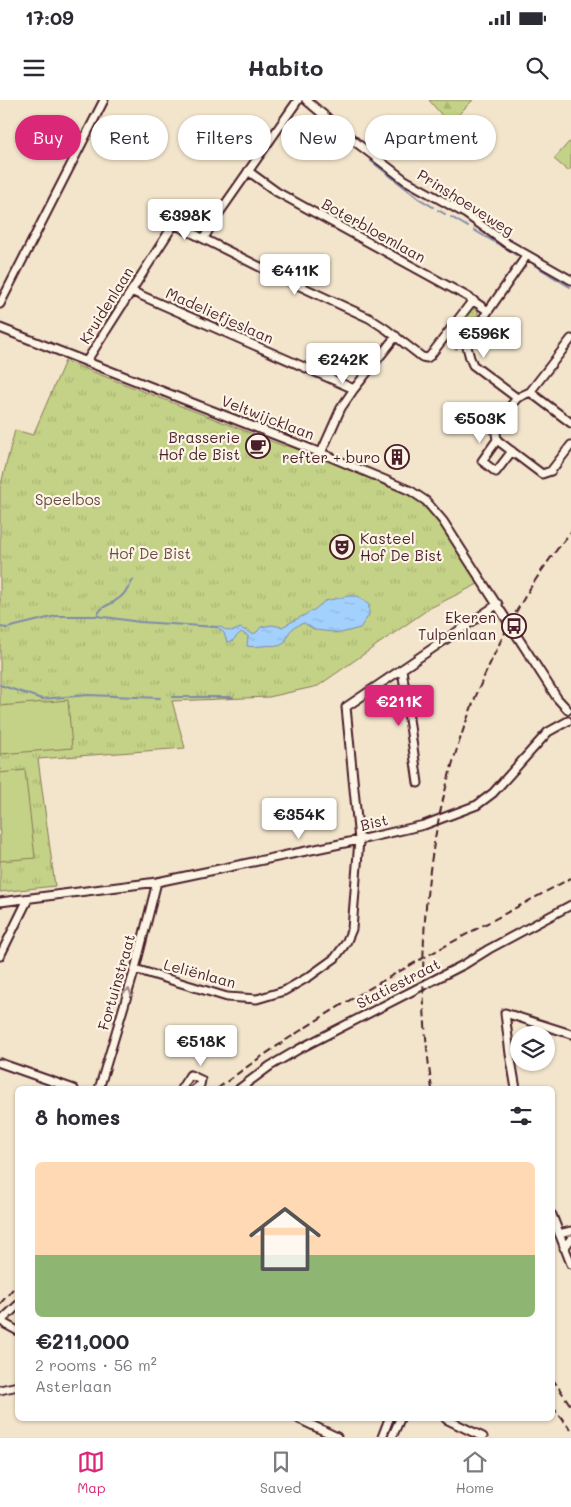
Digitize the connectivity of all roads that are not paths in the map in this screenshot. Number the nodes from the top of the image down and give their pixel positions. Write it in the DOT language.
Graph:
graph roads {
  1 [pos="104,100"];
  2 [pos="298,100"];
  3 [pos="306,100"];
  4 [pos="248,172"];
  5 [pos="217,216"];
  6 [pos="174,224"];
  7 [pos="204,238"];
  8 [pos="526,258"];
  9 [pos="571,280"];
  10 [pos="131,291"];
  11 [pos="473,300"];
  12 [pos="0,304"];
  13 [pos="488,311"];
  14 [pos="0,328"];
  15 [pos="396,336"];
  16 [pos="571,339"];
  17 [pos="86,362"];
  18 [pos="354,389"];
  19 [pos="530,392"];
  20 [pos="517,398"];
  21 [pos="571,423"];
  22 [pos="497,440"];
  23 [pos="571,445"];
  24 [pos="512,451"];
  25 [pos="321,452"];
  26 [pos="498,604"];
  27 [pos="402,669"];
  28 [pos="570,709"];
  29 [pos="569,722"];
  30 [pos="418,783"];
  31 [pos="358,840"];
  32 [pos="157,882"];
  33 [pos="28,899"];
  34 [pos="0,902"];
  35 [pos="571,906"];
  36 [pos="0,956"];
  37 [pos="135,969"];
  38 [pos="571,1034"];
  39 [pos="0,1063"];
  40 [pos="65,1086"];
  41 [pos="100,1086"];
  42 [pos="183,1086"];
  43 [pos="199,1086"];
  44 [pos="243,1086"];
  45 [pos="516,1086"];
  46 [pos="555,1223"];
  47 [pos="571,1231"];
  48 [pos="559,1234"];
  49 [pos="571,1239"];
  50 [pos="564,1248"];
  51 [pos="571,1264"];
  52 [pos="15,1308"];
  53 [pos="1,1320"];
  54 [pos="15,1329"];
  55 [pos="15,1387"];
  56 [pos="0,1390"];
  57 [pos="303,1421"];
  58 [pos="389,1421"];
  59 [pos="399,1421"];
  60 [pos="450,1421"];
  61 [pos="481,1436"];
  62 [pos="337,1437"];
  63 [pos="382,1437"];
  64 [pos="392,1437"];
  1 -- 12 [label="street"];
  2 -- 4 [label="street"];
  3 -- 8 [label="street, Prinshoeveweg"];
  4 -- 5 [label="street"];
  4 -- 11 [label="street, Boterbloemlaan"];
  5 -- 6 [label="street"];
  5 -- 7 [label="street"];
  6 -- 7 [label="street"];
  6 -- 10 [label="street, Kruidenlaan"];
  7 -- 15 [label="street"];
  8 -- 9 [label="street, Prinshoeveweg"];
  8 -- 13 [label="street"];
  10 -- 17 [label="street, Kruidenlaan"];
  10 -- 18 [label="street, Madeliefjeslaan"];
  11 -- 13 [label="street, Boterbloemlaan"];
  11 -- 15 [label="street"];
  13 -- 20 [label="street"];
  14 -- 17 [label="street, Veltwijcklaan"];
  15 -- 18 [label="street"];
  16 -- 19 [label="street"];
  17 -- 25 [label="street, Veltwijcklaan"];
  18 -- 25 [label="street"];
  19 -- 20 [label="street"];
  19 -- 21 [label="street"];
  20 -- 22 [label="street"];
  22 -- 24 [label="street"];
  22 -- 24 [label="street"];
  23 -- 24 [label="street"];
  25 -- 26 [label="street, Veltwijcklaan"];
  26 -- 27 [label="street"];
  26 -- 28 [label="street, Veltwijcklaan"];
  27 -- 30 [label="street"];
  27 -- 31 [label="street, Leliënlaan"];
  28 -- 29 [label="street, Veltwijcklaan"];
  29 -- 31 [label="street, Bist"];
  31 -- 32 [label="street, Bist"];
  31 -- 37 [label="street, Leliënlaan"];
  32 -- 33 [label="street, Bist"];
  32 -- 37 [label="street, Fortuinstraat"];
  33 -- 34 [label="street, Bist"];
  33 -- 36 [label="street"];
  35 -- 44 [label="street, Statiestraat"];
  41 -- 37 [label="street, Fortuinstraat, one-way"];
  38 -- 45 [label="street"];
  39 -- 40 [label="street"];
  42 -- 43 [label="street"];
  46 -- 48 [label="street"];
  47 -- 48 [label="street"];
  48 -- 50 [label="street"];
  49 -- 50 [label="street"];
  50 -- 51 [label="street"];
  52 -- 53 [label="street"];
  53 -- 54 [label="street"];
  55 -- 56 [label="street"];
  57 -- 62 [label="street"];
  58 -- 63 [label="street"];
  59 -- 64 [label="street"];
  60 -- 61 [label="street"];
}
